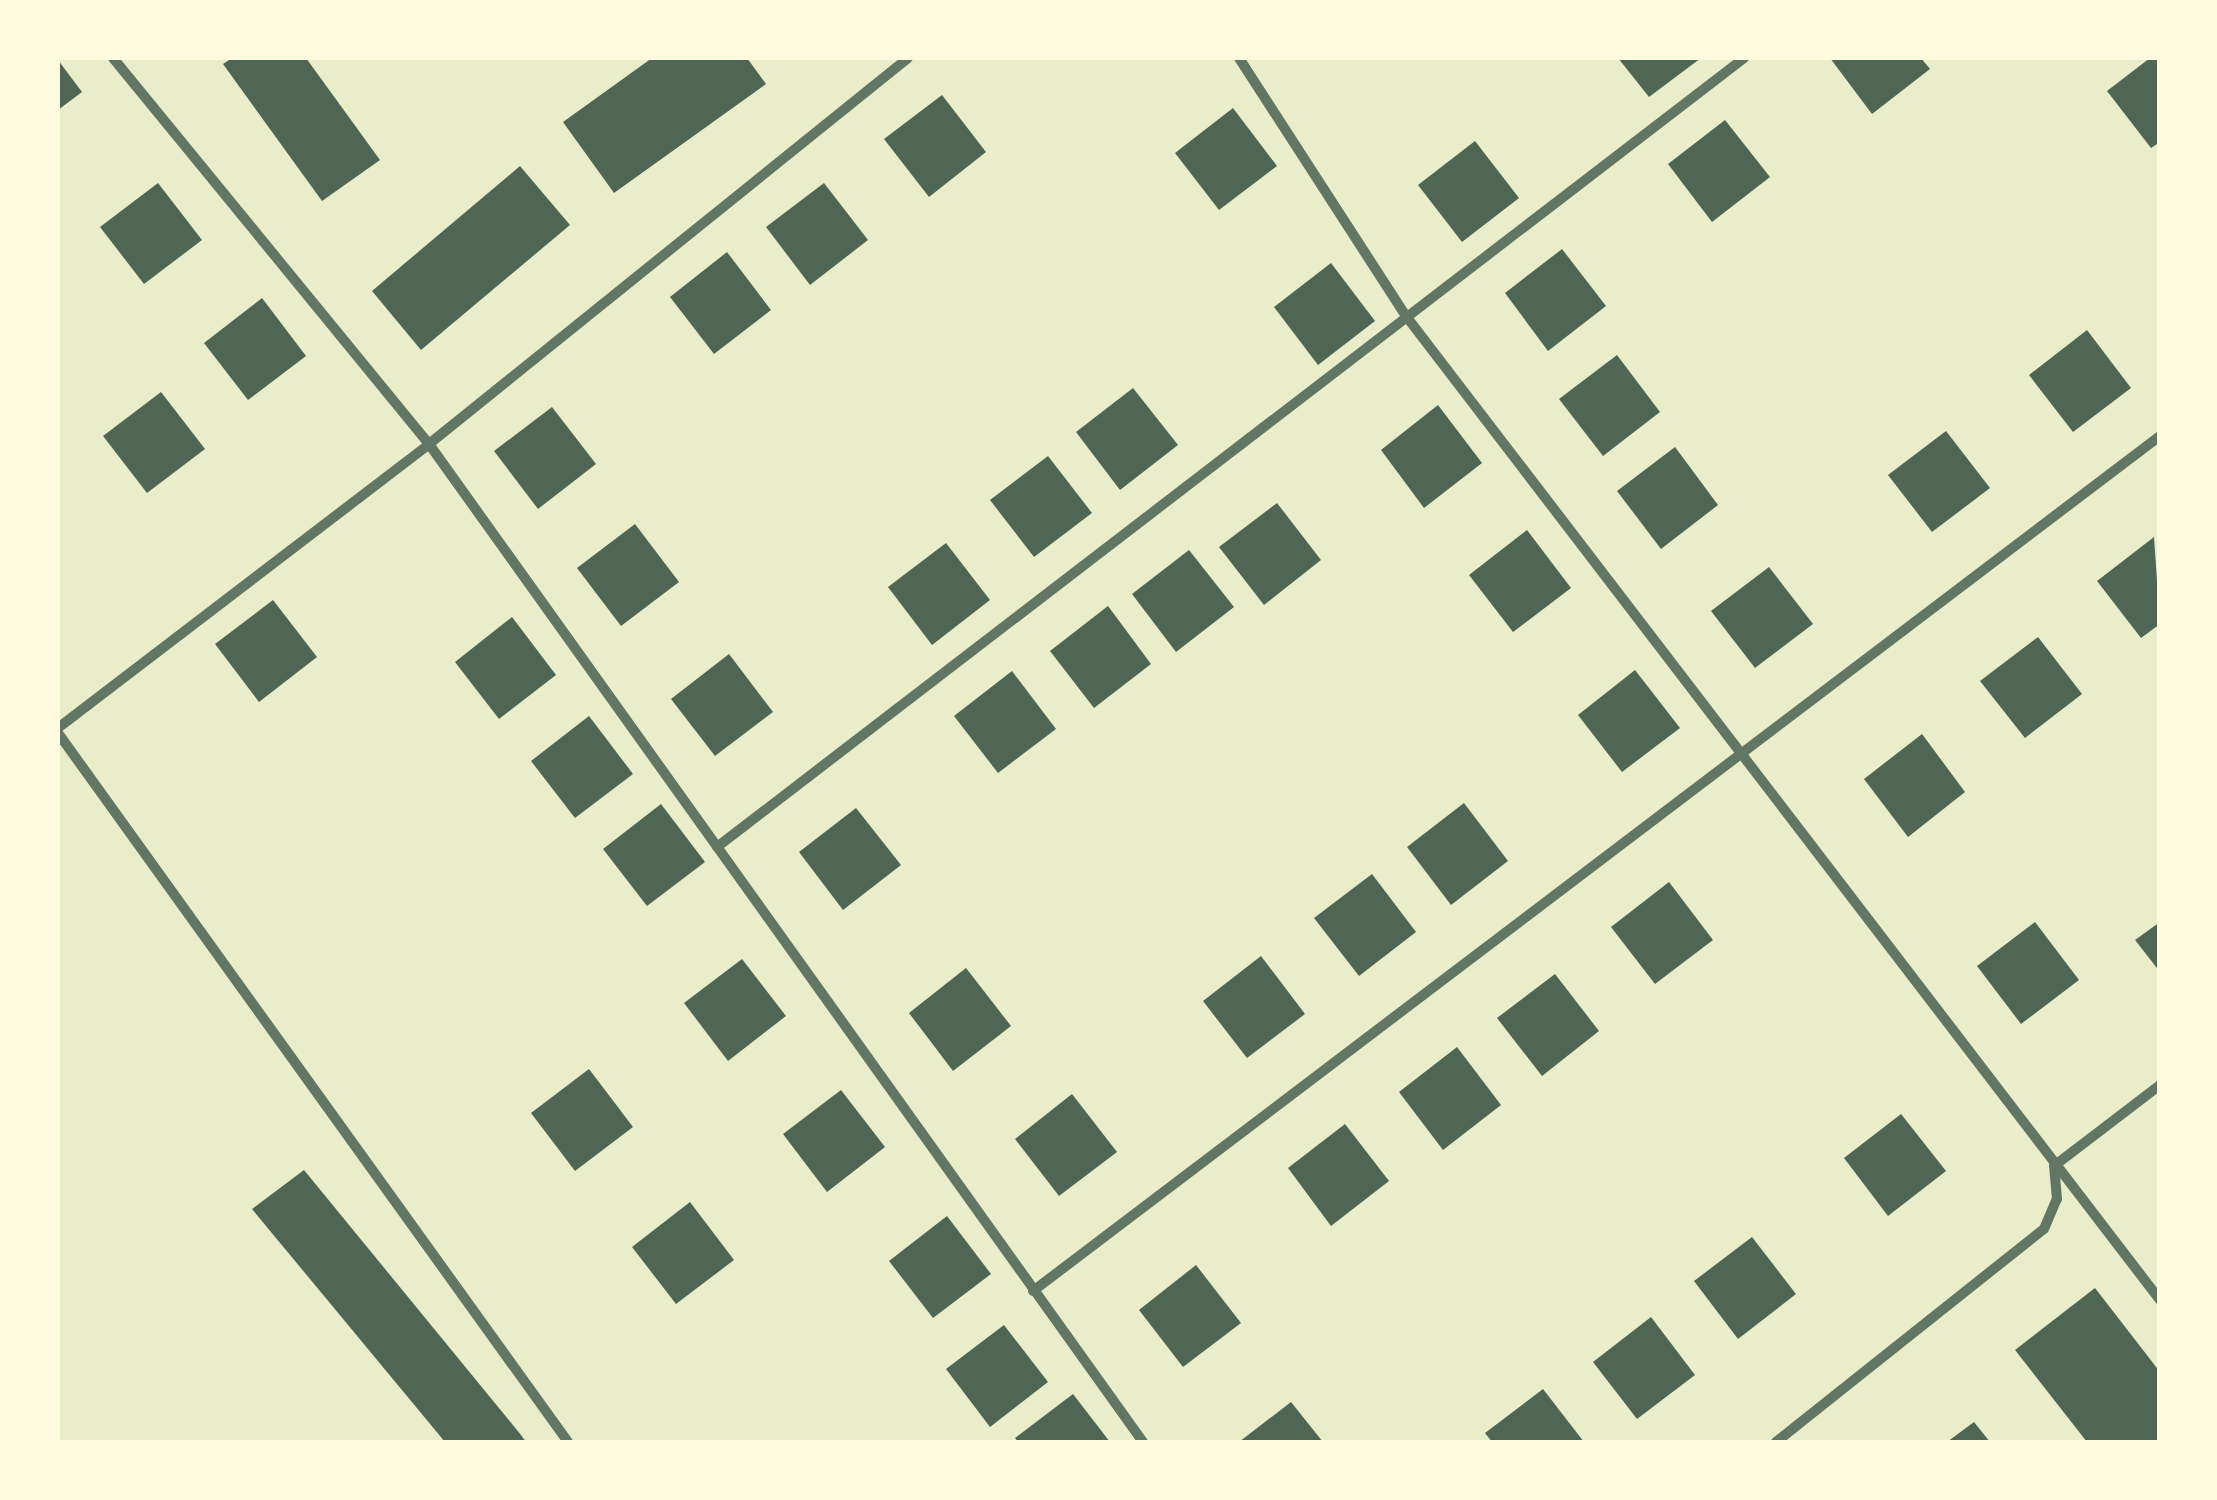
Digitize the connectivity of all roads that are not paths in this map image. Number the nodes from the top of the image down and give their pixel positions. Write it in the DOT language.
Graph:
graph roads {
  1 [pos="113,58"];
  2 [pos="908,58"];
  3 [pos="1239,58"];
  4 [pos="1744,58"];
  5 [pos="1406,316"];
  6 [pos="2160,436"];
  7 [pos="429,444"];
  8 [pos="58,730"];
  9 [pos="1748,754"];
  10 [pos="717,847"];
  11 [pos="2160,1085"];
  12 [pos="2054,1166"];
  13 [pos="1033,1291"];
  14 [pos="2160,1300"];
  15 [pos="568,1442"];
  16 [pos="1143,1442"];
  17 [pos="1776,1442"];
  1 -- 7 [label="street"];
  2 -- 7 [label="street"];
  3 -- 5 [label="street"];
  4 -- 5 [label="street"];
  5 -- 9 [label="street"];
  5 -- 10 [label="street"];
  6 -- 9 [label="street"];
  7 -- 8 [label="street"];
  7 -- 10 [label="street"];
  8 -- 15 [label="street"];
  9 -- 12 [label="street"];
  9 -- 13 [label="street"];
  10 -- 13 [label="street"];
  11 -- 12 [label="street"];
  12 -- 14 [label="street"];
  12 -- 17 [label="street"];
  13 -- 16 [label="street"];
}
